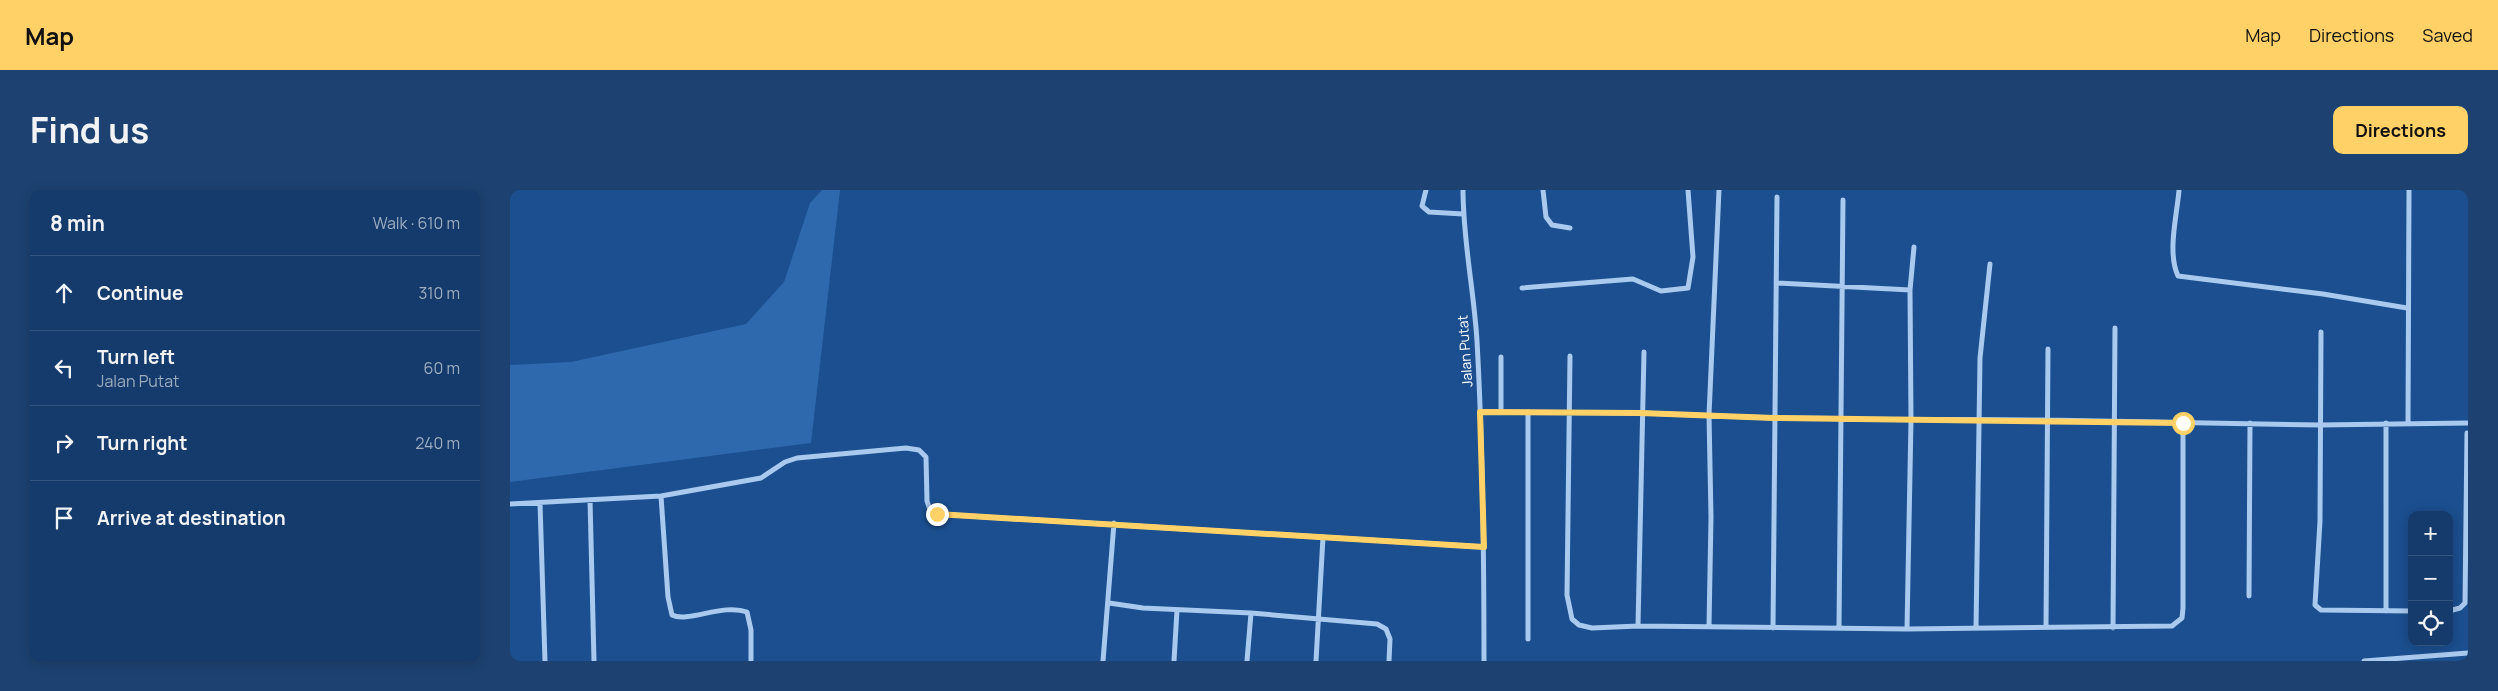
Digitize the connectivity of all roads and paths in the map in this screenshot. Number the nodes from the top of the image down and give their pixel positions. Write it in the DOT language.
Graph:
graph roads {
  1 [pos="1426,190"];
  2 [pos="1464,190"];
  3 [pos="1543,190"];
  4 [pos="1688,190"];
  5 [pos="1719,190"];
  6 [pos="2179,190"];
  7 [pos="2409,190"];
  8 [pos="1777,197"];
  9 [pos="1843,200"];
  10 [pos="1463,214"];
  11 [pos="1570,228"];
  12 [pos="1914,247"];
  13 [pos="1990,264"];
  14 [pos="1776,283"];
  15 [pos="1843,285"];
  16 [pos="1522,288"];
  17 [pos="1910,290"];
  18 [pos="2407,308"];
  19 [pos="2115,328"];
  20 [pos="2321,332"];
  21 [pos="2048,349"];
  22 [pos="1644,352"];
  23 [pos="1570,356"];
  24 [pos="1501,357"];
  25 [pos="1480,412"];
  26 [pos="1501,412"];
  27 [pos="1528,412"];
  28 [pos="1569,412"];
  29 [pos="1641,413"];
  30 [pos="1709,416"];
  31 [pos="1774,418"];
  32 [pos="1843,418"];
  33 [pos="1979,419"];
  34 [pos="1911,420"];
  35 [pos="2046,420"];
  36 [pos="2114,422"];
  37 [pos="2183,423"];
  38 [pos="2250,423"];
  39 [pos="2386,423"];
  40 [pos="2408,423"];
  41 [pos="2468,423"];
  42 [pos="2320,425"];
  43 [pos="2467,433"];
  44 [pos="661,496"];
  45 [pos="590,500"];
  46 [pos="540,503"];
  47 [pos="510,504"];
  48 [pos="1114,523"];
  49 [pos="1323,537"];
  50 [pos="1484,547"];
  51 [pos="2249,596"];
  52 [pos="1109,603"];
  53 [pos="1177,610"];
  54 [pos="2453,610"];
  55 [pos="2386,611"];
  56 [pos="2408,611"];
  57 [pos="1250,613"];
  58 [pos="1319,618"];
  59 [pos="1638,626"];
  60 [pos="1709,626"];
  61 [pos="2046,627"];
  62 [pos="1773,628"];
  63 [pos="1839,628"];
  64 [pos="1976,628"];
  65 [pos="2113,628"];
  66 [pos="1907,629"];
  67 [pos="1528,639"];
  68 [pos="2468,653"];
  69 [pos="545,661"];
  70 [pos="594,661"];
  71 [pos="751,661"];
  72 [pos="1103,661"];
  73 [pos="1174,661"];
  74 [pos="1246,661"];
  75 [pos="1316,661"];
  76 [pos="1389,661"];
  77 [pos="1484,661"];
  78 [pos="2364,661"];
  1 -- 10 [label="street"];
  2 -- 10 [label="street, Jalan Putat"];
  3 -- 11 [label="street"];
  4 -- 16 [label="street"];
  5 -- 30 [label="street"];
  6 -- 18 [label="street"];
  7 -- 18 [label="street"];
  8 -- 14 [label="street"];
  9 -- 15 [label="street"];
  10 -- 25 [label="street, Jalan Putat"];
  12 -- 17 [label="street"];
  13 -- 33 [label="street"];
  14 -- 15 [label="street"];
  14 -- 31 [label="street"];
  15 -- 17 [label="street"];
  15 -- 32 [label="street"];
  17 -- 34 [label="street"];
  18 -- 40 [label="street"];
  19 -- 36 [label="street"];
  20 -- 42 [label="street"];
  21 -- 35 [label="street"];
  22 -- 29 [label="street"];
  23 -- 28 [label="street"];
  24 -- 26 [label="street"];
  25 -- 26 [label="street"];
  25 -- 50 [label="street, Jalan Putat"];
  26 -- 27 [label="street"];
  27 -- 28 [label="street"];
  27 -- 67 [label="street"];
  28 -- 29 [label="street"];
  28 -- 59 [label="street"];
  29 -- 30 [label="street"];
  29 -- 59 [label="street"];
  30 -- 31 [label="street"];
  30 -- 60 [label="street"];
  31 -- 32 [label="street"];
  31 -- 62 [label="street"];
  32 -- 34 [label="street"];
  32 -- 63 [label="street"];
  33 -- 34 [label="street"];
  33 -- 35 [label="street"];
  33 -- 64 [label="street"];
  34 -- 66 [label="street"];
  35 -- 36 [label="street"];
  35 -- 61 [label="street"];
  36 -- 37 [label="street"];
  36 -- 65 [label="street"];
  37 -- 38 [label="street"];
  37 -- 65 [label="street"];
  38 -- 42 [label="street"];
  38 -- 51 [label="street"];
  39 -- 40 [label="street"];
  39 -- 42 [label="street"];
  39 -- 55 [label="street"];
  40 -- 41 [label="street"];
  42 -- 55 [label="street"];
  43 -- 54 [label="street"];
  44 -- 45 [label="street"];
  44 -- 48 [label="street"];
  44 -- 71 [label="street"];
  45 -- 46 [label="street"];
  45 -- 70 [label="street"];
  46 -- 47 [label="street"];
  46 -- 69 [label="street"];
  48 -- 49 [label="street"];
  48 -- 52 [label="street"];
  49 -- 50 [label="street"];
  49 -- 58 [label="street"];
  50 -- 77 [label="street, Jalan Putat"];
  52 -- 53 [label="street"];
  52 -- 72 [label="street"];
  53 -- 57 [label="street"];
  53 -- 73 [label="street"];
  55 -- 56 [label="street"];
  57 -- 58 [label="street"];
  57 -- 74 [label="street"];
  58 -- 75 [label="street"];
  58 -- 76 [label="street"];
  59 -- 60 [label="street"];
  60 -- 62 [label="street"];
  61 -- 64 [label="street"];
  61 -- 65 [label="street"];
  62 -- 63 [label="street"];
  63 -- 66 [label="street"];
  64 -- 66 [label="street"];
  68 -- 78 [label="street"];
}
